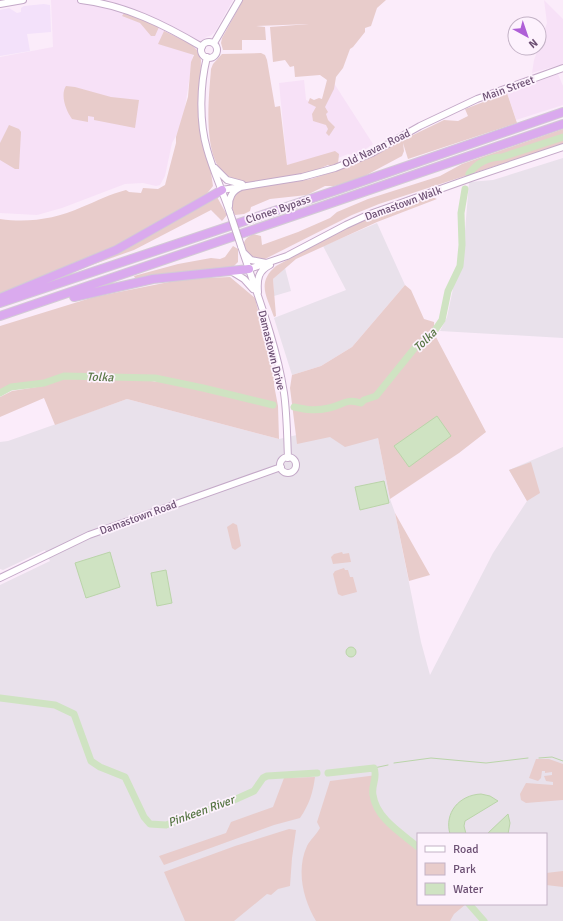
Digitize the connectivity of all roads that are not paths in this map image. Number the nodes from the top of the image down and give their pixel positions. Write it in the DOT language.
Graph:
graph roads {
  1 [pos="23,0"];
  2 [pos="81,0"];
  3 [pos="239,0"];
  4 [pos="0,4"];
  5 [pos="214,43"];
  6 [pos="202,47"];
  7 [pos="208,57"];
  8 [pos="563,68"];
  9 [pos="454,109"];
  10 [pos="563,112"];
  11 [pos="563,124"];
  12 [pos="563,147"];
  13 [pos="212,163"];
  14 [pos="248,185"];
  15 [pos="222,190"];
  16 [pos="229,211"];
  17 [pos="242,250"];
  18 [pos="287,256"];
  19 [pos="266,263"];
  20 [pos="249,269"];
  21 [pos="235,271"];
  22 [pos="0,298"];
  23 [pos="259,299"];
  24 [pos="0,304"];
  25 [pos="0,316"];
  26 [pos="0,320"];
  27 [pos="288,458"];
  28 [pos="281,467"];
  29 [pos="0,578"];
  1 -- 4 [label="street"];
  2 -- 6 [label="street"];
  3 -- 5 [label="street"];
  5 -- 6 [label="street"];
  5 -- 7 [label="street"];
  6 -- 7 [label="street"];
  7 -- 13 [label="street, Damastown Drive"];
  8 -- 9 [label="street, Main Street"];
  9 -- 14 [label="street, Old Navan Road"];
  10 -- 24 [label="highway, Clonee Bypass"];
  11 -- 25 [label="highway, Clonee Bypass"];
  12 -- 18 [label="street, Damastown Walk"];
  13 -- 14 [label="street, Old Navan Road"];
  13 -- 15 [label="street, Damastown Drive"];
  14 -- 15 [label="street, Old Navan Road"];
  14 -- 16 [label="street"];
  15 -- 16 [label="street, Damastown Drive"];
  15 -- 22 [label="highway"];
  16 -- 17 [label="street, Damastown Drive, bridge"];
  17 -- 19 [label="street"];
  17 -- 20 [label="street, Damastown Drive"];
  17 -- 21 [label="street"];
  18 -- 19 [label="street, Damastown Walk"];
  18 -- 23 [label="street"];
  19 -- 20 [label="street, Damastown Walk"];
  20 -- 21 [label="highway"];
  20 -- 23 [label="street, Damastown Drive"];
  21 -- 23 [label="street"];
  21 -- 26 [label="highway"];
  23 -- 27 [label="street, Damastown Drive"];
  27 -- 28 [label="street"];
  27 -- 28 [label="street"];
  28 -- 29 [label="street, Damastown Road"];
}
